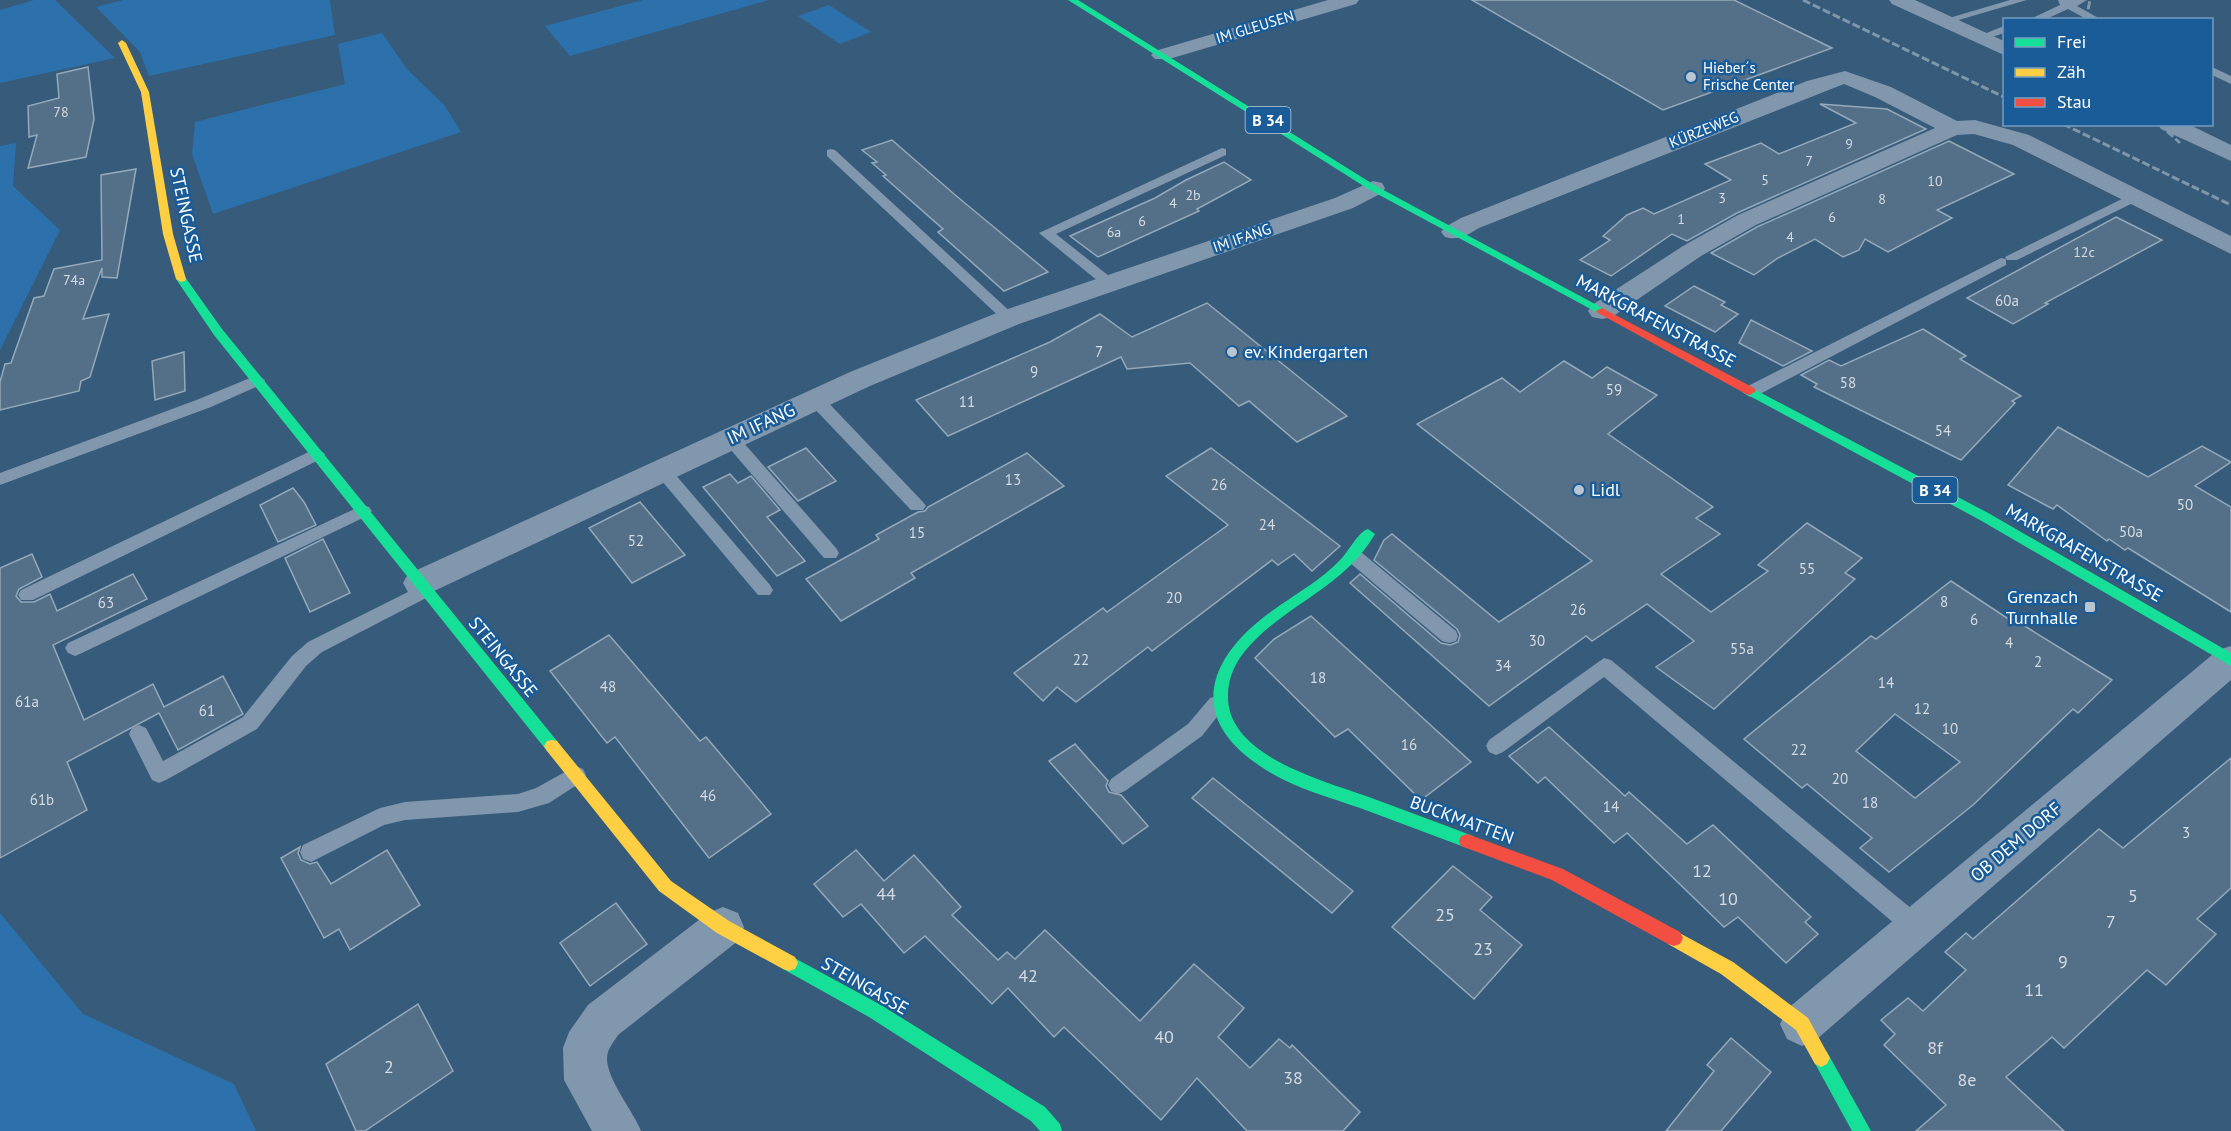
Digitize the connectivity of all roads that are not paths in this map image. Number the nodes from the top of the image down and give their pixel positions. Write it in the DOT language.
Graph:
graph roads {
  1 [pos="1072,0"];
  2 [pos="1349,0"];
  3 [pos="1899,0"];
  4 [pos="2022,0"];
  5 [pos="2058,0"];
  6 [pos="2082,0"];
  7 [pos="2071,6"];
  8 [pos="2038,18"];
  9 [pos="2093,18"];
  10 [pos="1946,21"];
  11 [pos="2003,29"];
  12 [pos="1980,38"];
  13 [pos="122,43"];
  14 [pos="2003,49"];
  15 [pos="1162,55"];
  16 [pos="2213,72"];
  17 [pos="2231,80"];
  18 [pos="2173,126"];
  19 [pos="1953,128"];
  20 [pos="1222,152"];
  21 [pos="831,153"];
  22 [pos="2231,154"];
  23 [pos="1373,188"];
  24 [pos="2134,196"];
  25 [pos="1454,232"];
  26 [pos="2231,246"];
  27 [pos="1109,282"];
  28 [pos="1602,311"];
  29 [pos="1010,318"];
  30 [pos="257,380"];
  31 [pos="1750,392"];
  32 [pos="816,399"];
  33 [pos="730,438"];
  34 [pos="317,454"];
  35 [pos="662,470"];
  36 [pos="0,479"];
  37 [pos="917,506"];
  38 [pos="363,512"];
  39 [pos="1368,534"];
  40 [pos="830,553"];
  41 [pos="1355,556"];
  42 [pos="423,586"];
  43 [pos="764,590"];
  44 [pos="27,595"];
  45 [pos="1449,636"];
  46 [pos="75,648"];
  47 [pos="2230,660"];
  48 [pos="1217,705"];
  49 [pos="139,734"];
  50 [pos="1497,746"];
  51 [pos="576,775"];
  52 [pos="1118,785"];
  53 [pos="311,852"];
  54 [pos="723,927"];
  55 [pos="1916,927"];
  56 [pos="1802,1024"];
  57 [pos="618,1131"];
  58 [pos="1053,1131"];
  59 [pos="1862,1131"];
  1 -- 15 [label="street, MARKGRAFENSTRASSE / B 34"];
  2 -- 15 [label="street, IM GLEUSEN"];
  3 -- 10 [label="street"];
  4 -- 10 [label="lane"];
  5 -- 7 [label="lane"];
  6 -- 7 [label="lane"];
  7 -- 8 [label="lane"];
  7 -- 9 [label="lane"];
  10 -- 12 [label="street"];
  11 -- 12 [label="lane"];
  12 -- 14 [label="street"];
  13 -- 30 [label="street, STEINGASSE"];
  15 -- 23 [label="street, MARKGRAFENSTRASSE / B 34"];
  16 -- 17 [label="lane"];
  18 -- 22 [label="street"];
  19 -- 24 [label="street, KÜRZEWEG"];
  19 -- 25 [label="street, KÜRZEWEG"];
  19 -- 28 [label="street, KÜRZEWEG"];
  20 -- 27 [label="lane"];
  21 -- 29 [label="lane"];
  23 -- 25 [label="street, MARKGRAFENSTRASSE / B 34"];
  23 -- 27 [label="street, IM IFANG"];
  24 -- 26 [label="street, KÜRZEWEG"];
  24 -- 31 [label="lane"];
  25 -- 28 [label="street, MARKGRAFENSTRASSE / B 34"];
  27 -- 29 [label="street, IM IFANG"];
  28 -- 31 [label="street, MARKGRAFENSTRASSE / B 34"];
  29 -- 32 [label="street, IM IFANG"];
  30 -- 34 [label="street, STEINGASSE"];
  30 -- 36 [label="lane"];
  31 -- 47 [label="street, MARKGRAFENSTRASSE / B 34"];
  32 -- 33 [label="street, IM IFANG"];
  32 -- 37 [label="lane"];
  33 -- 35 [label="street, IM IFANG"];
  33 -- 40 [label="lane"];
  34 -- 38 [label="street, STEINGASSE"];
  34 -- 44 [label="lane"];
  35 -- 42 [label="street, IM IFANG"];
  35 -- 43 [label="lane"];
  38 -- 42 [label="street, STEINGASSE"];
  38 -- 46 [label="lane"];
  39 -- 41 [label="street"];
  41 -- 45 [label="lane"];
  41 -- 48 [label="street"];
  42 -- 49 [label="lane"];
  42 -- 51 [label="street, STEINGASSE"];
  47 -- 55 [label="street, OB DEM DORF"];
  48 -- 52 [label="lane"];
  48 -- 56 [label="street, BUCKMATTEN"];
  50 -- 55 [label="lane"];
  51 -- 53 [label="lane"];
  51 -- 54 [label="street, STEINGASSE"];
  54 -- 57 [label="street"];
  54 -- 58 [label="street, STEINGASSE"];
  55 -- 56 [label="street, OB DEM DORF"];
  56 -- 59 [label="street, BUCKMATTEN"];
}
